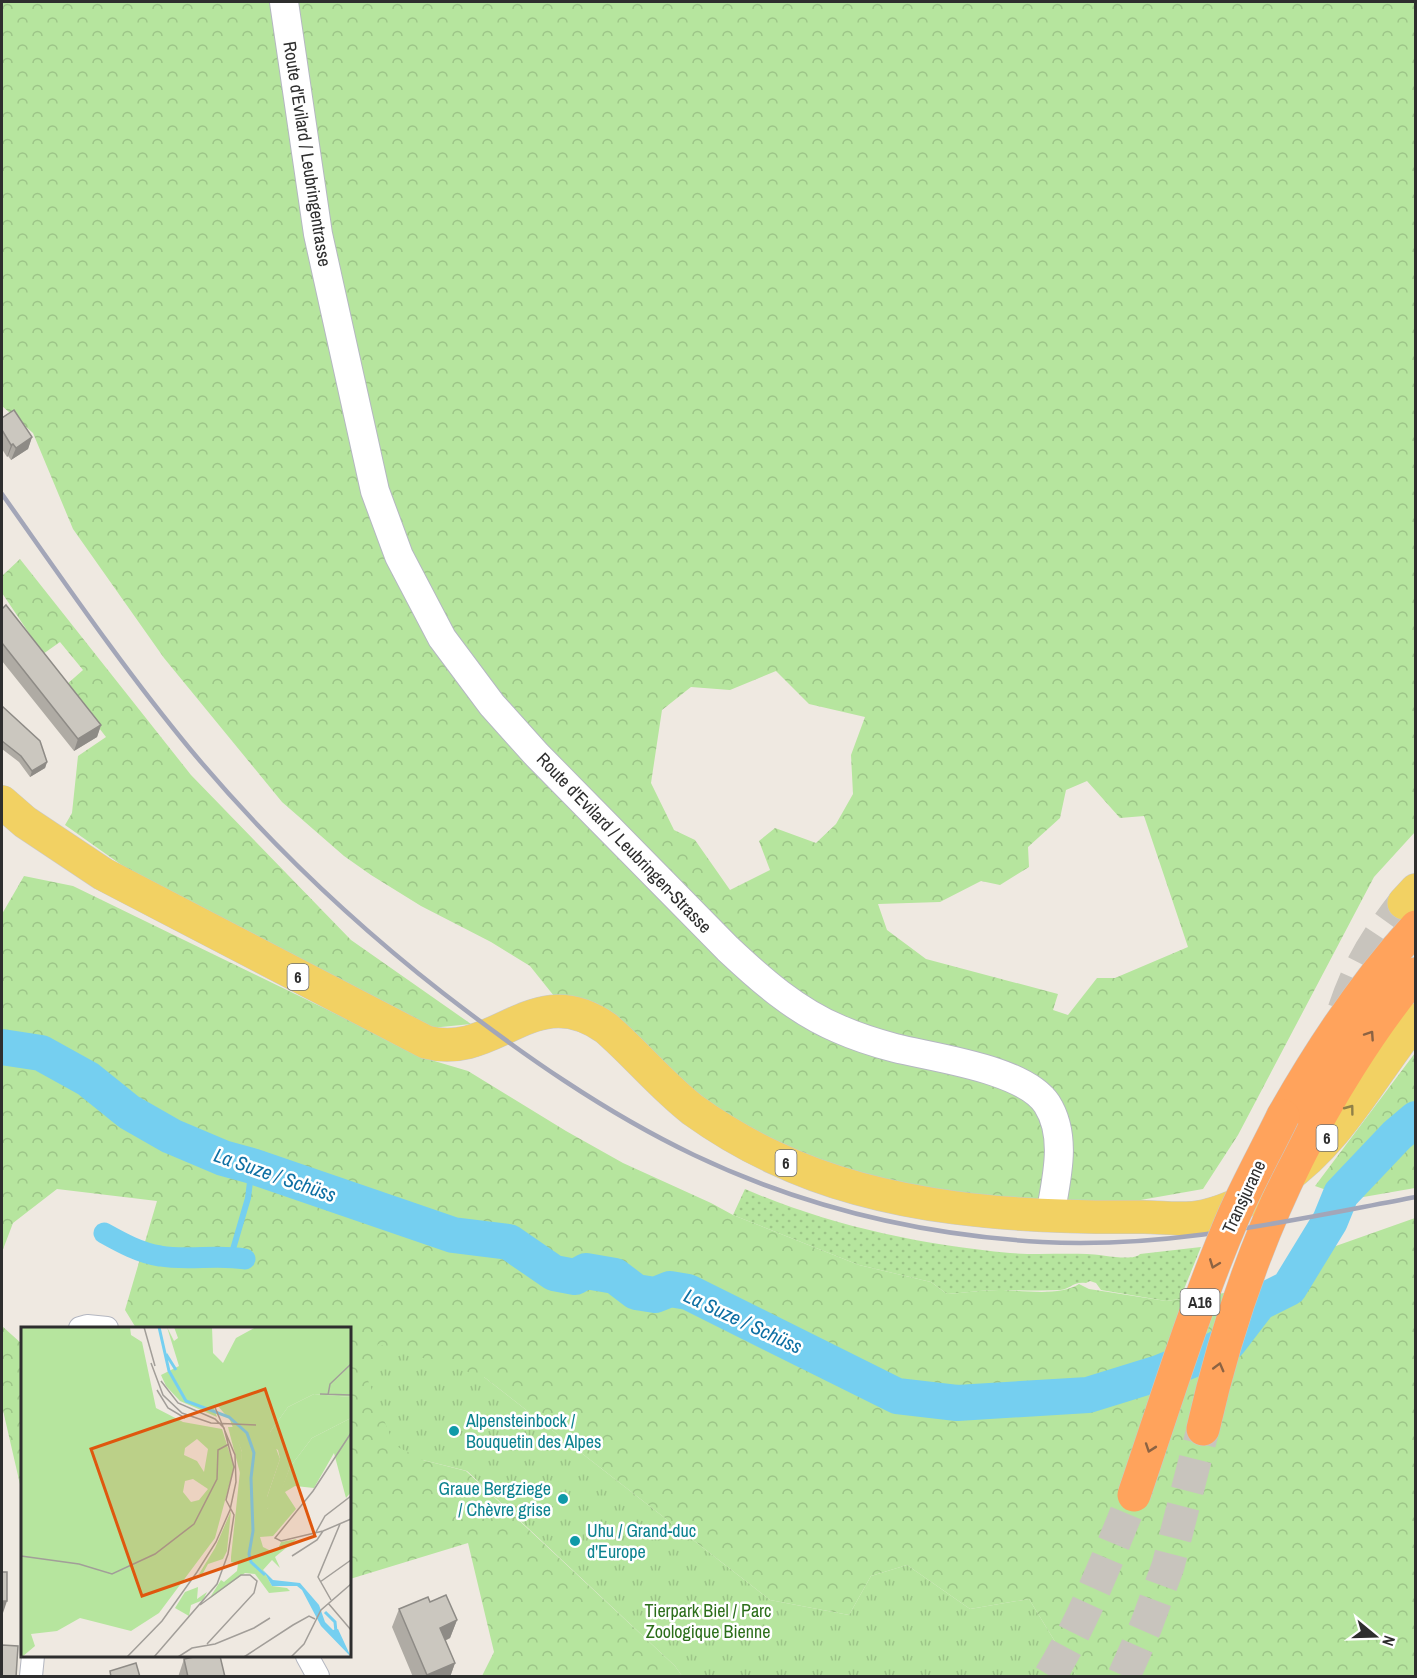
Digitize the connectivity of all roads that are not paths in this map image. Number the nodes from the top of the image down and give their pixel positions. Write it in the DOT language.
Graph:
graph roads {
  1 [pos="284,2"];
  2 [pos="333,306"];
  3 [pos="2,802"];
  4 [pos="1412,906"];
  5 [pos="1416,974"];
  6 [pos="1416,1020"];
  7 [pos="1226,1191"];
  8 [pos="1050,1216"];
  9 [pos="1144,1217"];
  10 [pos="1203,1426"];
  11 [pos="1133,1497"];
  12 [pos="33,1657"];
  13 [pos="308,1657"];
  14 [pos="31,1677"];
  15 [pos="318,1677"];
  1 -- 2 [label="street, Route d'Evilard / Leubringentrasse"];
  2 -- 8 [label="street, Route d'Evilard / Leubringen-Strasse"];
  3 -- 8 [label="main road, 6"];
  4 -- 11 [label="highway, Transjurane / A16, one-way, bridge"];
  10 -- 5 [label="highway, Transjurane / A16, one-way"];
  9 -- 6 [label="main road, 6, one-way"];
  7 -- 9 [label="main road, 6"];
  8 -- 9 [label="main road, 6"];
  12 -- 14 [label="street"];
  13 -- 15 [label="street"];
}
